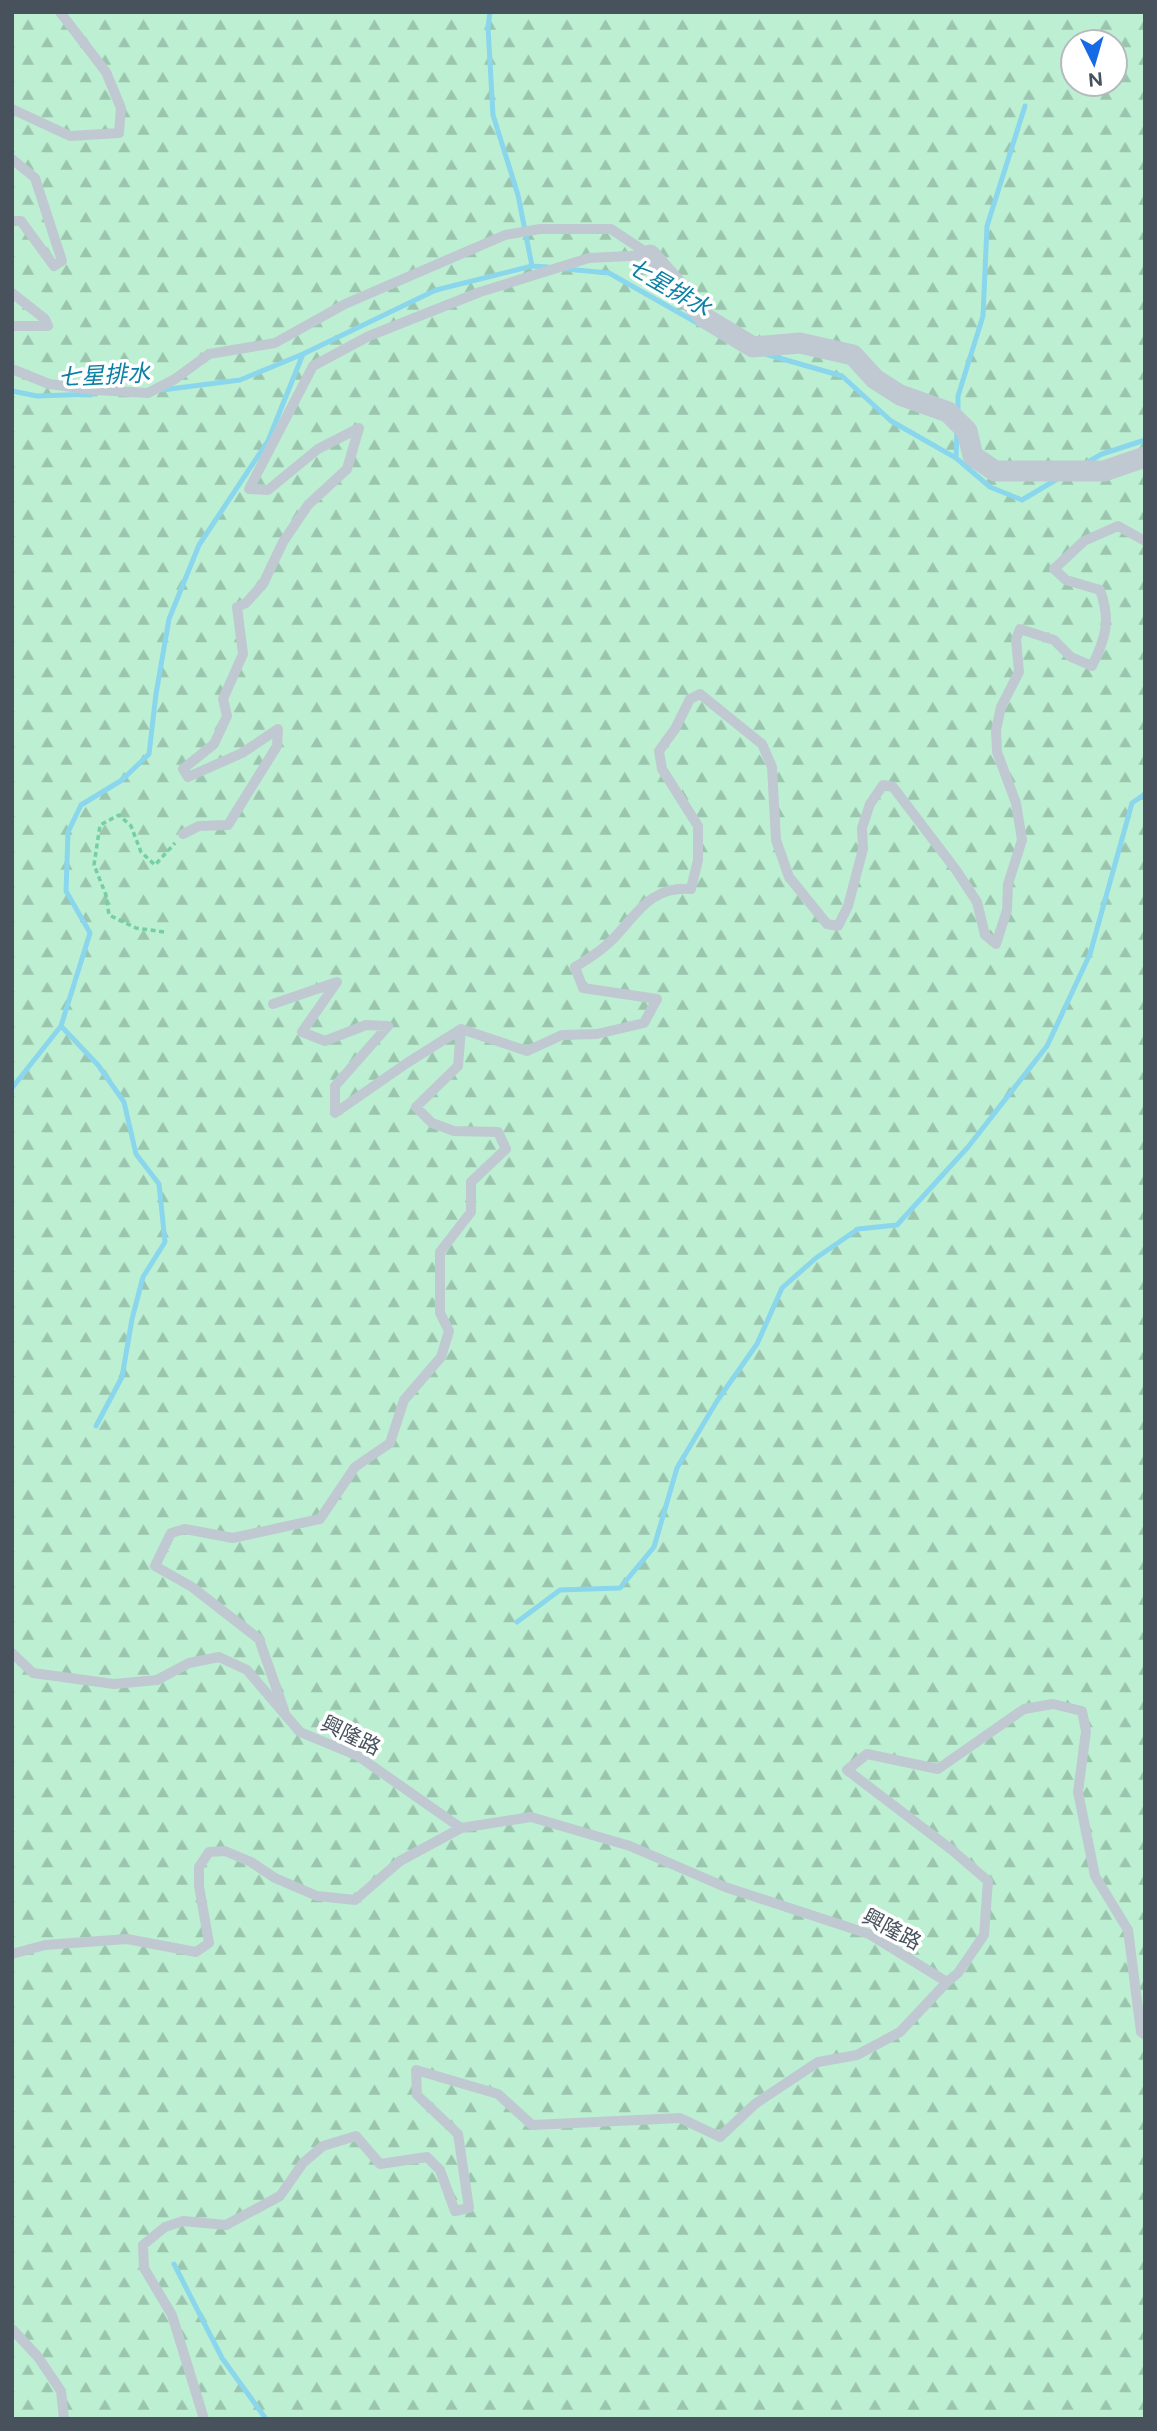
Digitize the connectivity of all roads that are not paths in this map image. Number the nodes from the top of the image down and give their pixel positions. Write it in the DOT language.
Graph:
graph roads {
  1 [pos="60,12"];
  2 [pos="12,108"];
  3 [pos="12,159"];
  4 [pos="12,221"];
  5 [pos="650,255"];
  6 [pos="12,293"];
  7 [pos="12,326"];
  8 [pos="12,369"];
  9 [pos="1145,457"];
  10 [pos="1145,541"];
  11 [pos="183,834"];
  12 [pos="273,1004"];
  13 [pos="461,1029"];
  14 [pos="12,1653"];
  15 [pos="286,1716"];
  16 [pos="461,1828"];
  17 [pos="12,1954"];
  18 [pos="947,1982"];
  19 [pos="1145,2035"];
  20 [pos="12,2329"];
  21 [pos="64,2419"];
  22 [pos="204,2419"];
  1 -- 2 [label="lane"];
  3 -- 4 [label="lane"];
  5 -- 8 [label="lane"];
  5 -- 9 [label="street"];
  5 -- 11 [label="lane"];
  6 -- 7 [label="lane"];
  10 -- 13 [label="lane"];
  12 -- 13 [label="lane"];
  13 -- 15 [label="lane"];
  14 -- 15 [label="lane, 興隆路"];
  15 -- 16 [label="lane, 興隆路"];
  16 -- 17 [label="lane"];
  16 -- 18 [label="lane, 興隆路"];
  18 -- 19 [label="lane"];
  18 -- 22 [label="lane"];
  20 -- 21 [label="lane"];
}
